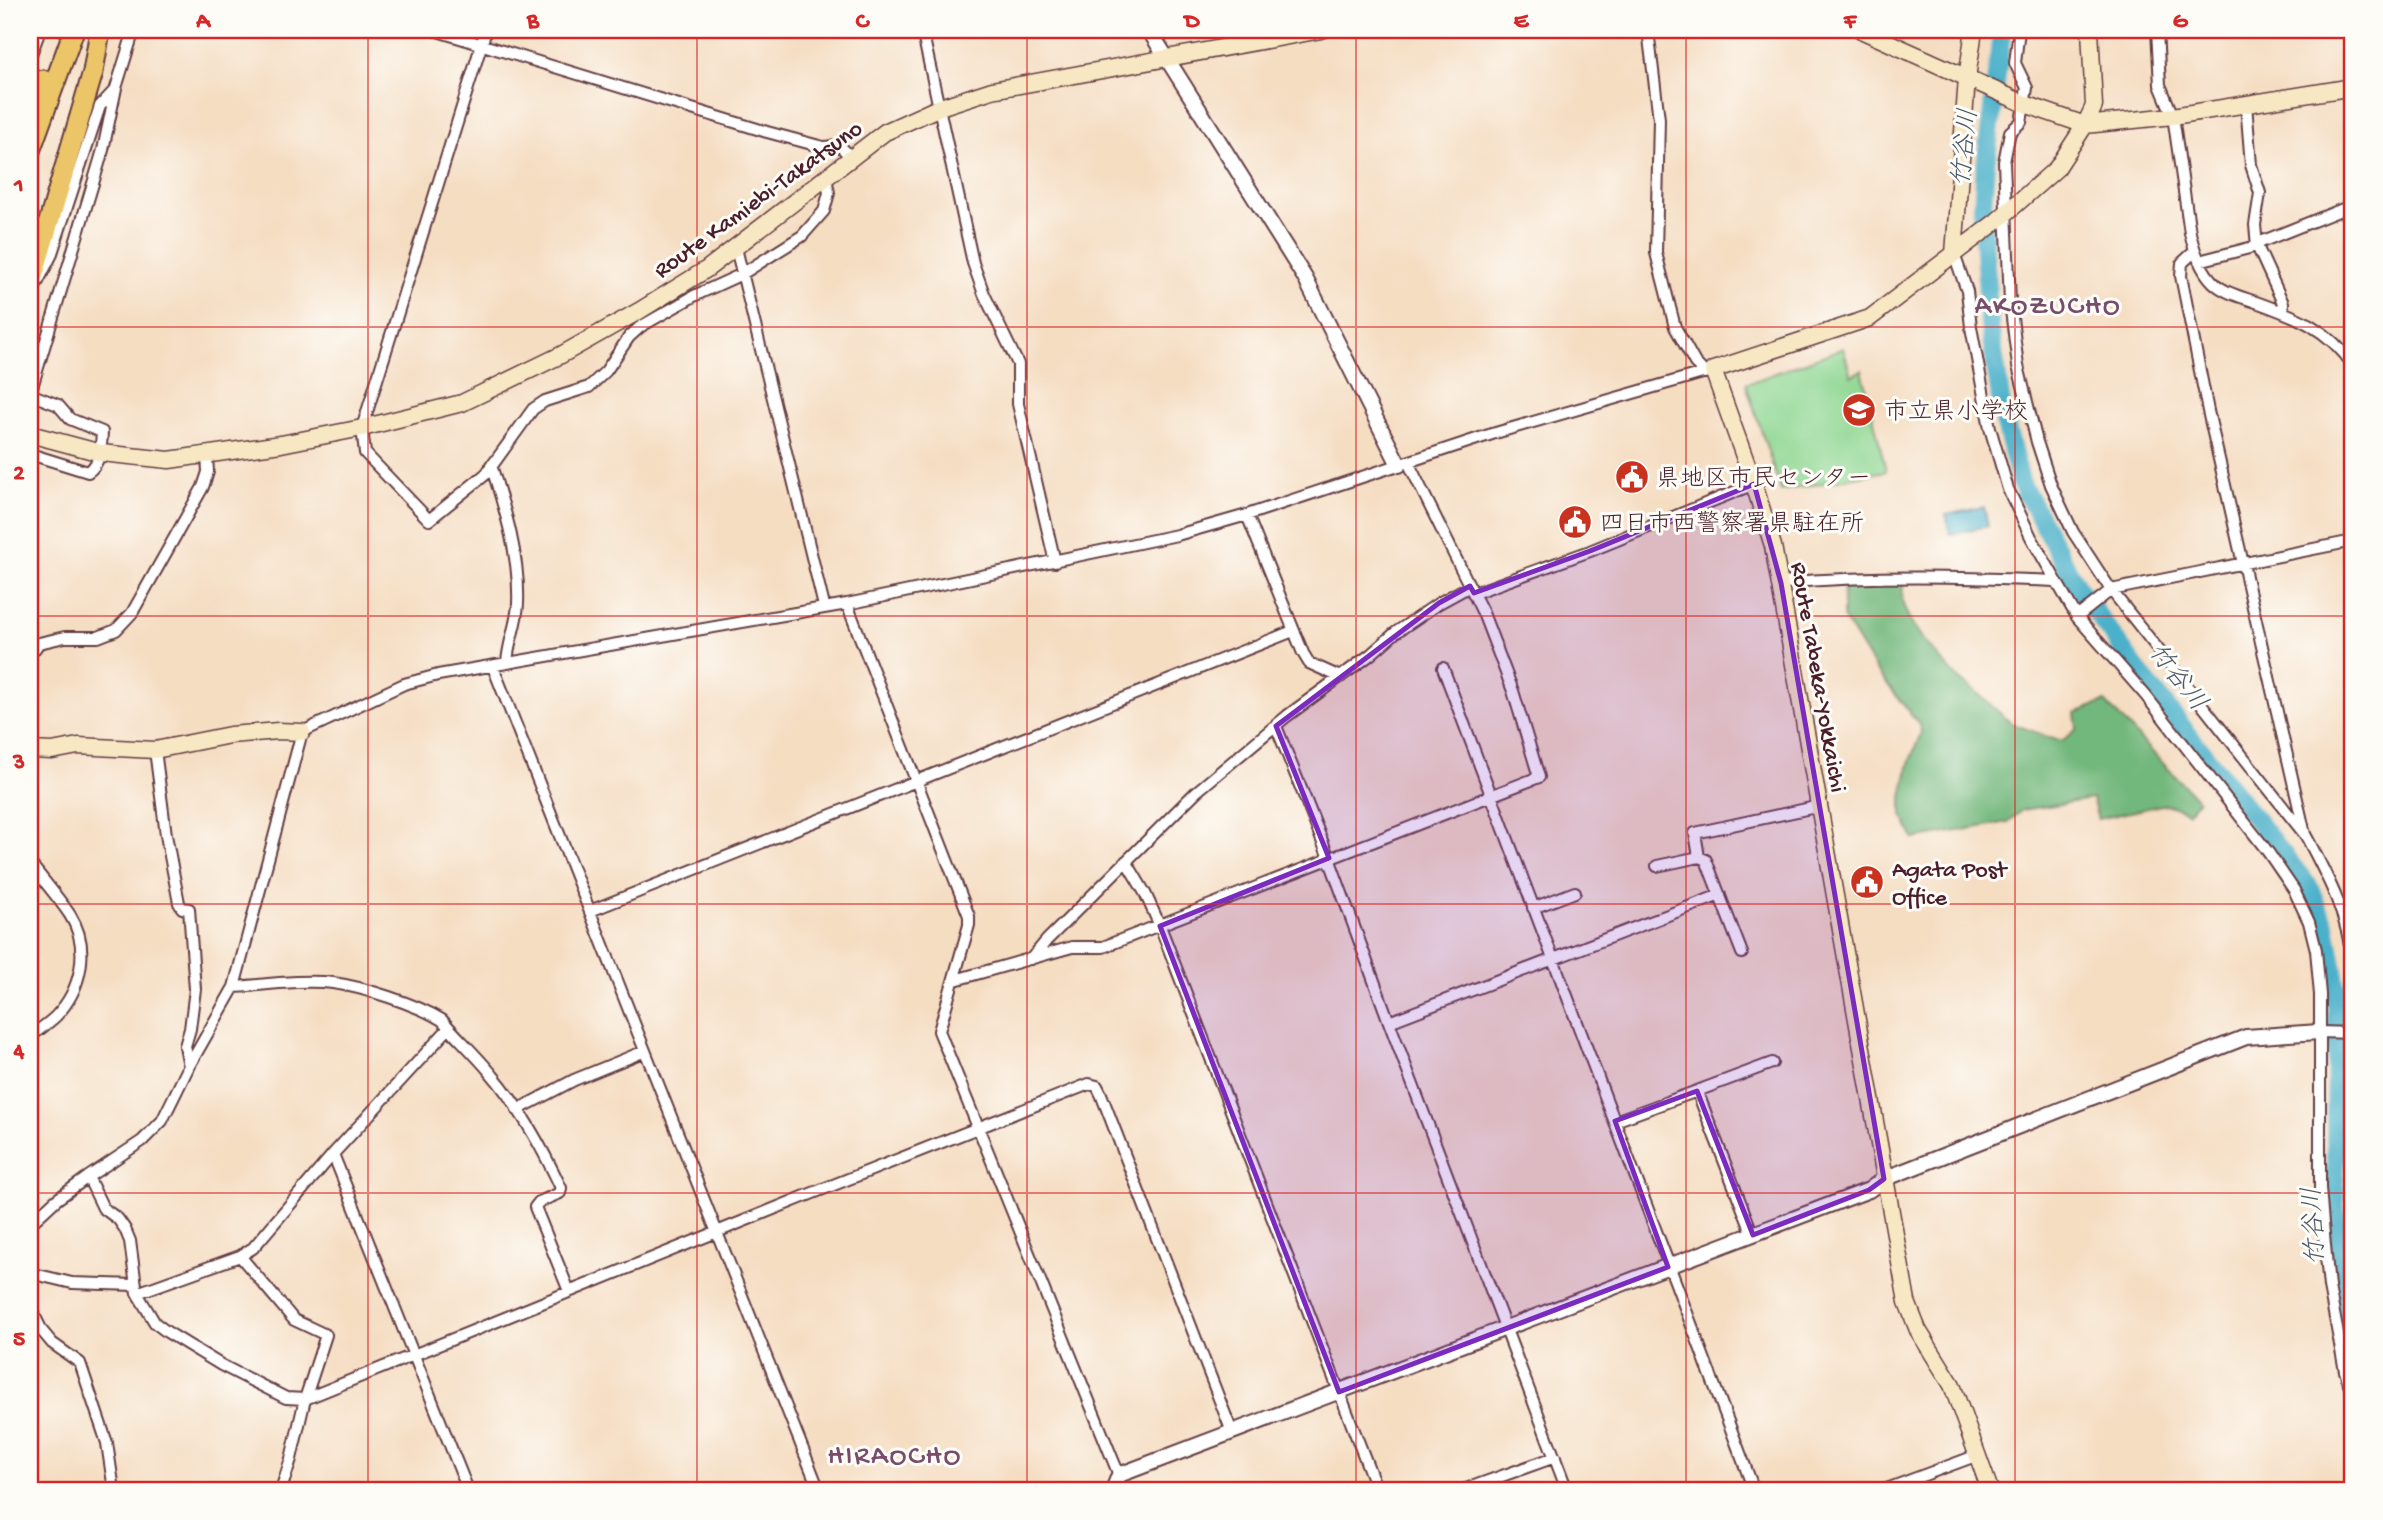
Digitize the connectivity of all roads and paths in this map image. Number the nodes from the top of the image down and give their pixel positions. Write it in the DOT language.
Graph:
graph roads {
  1 [pos="40,30"];
  2 [pos="63,30"];
  3 [pos="74,30"];
  4 [pos="100,30"];
  5 [pos="134,30"];
  6 [pos="434,30"];
  7 [pos="486,30"];
  8 [pos="922,30"];
  9 [pos="1149,30"];
  10 [pos="1321,30"];
  11 [pos="1647,30"];
  12 [pos="1861,30"];
  13 [pos="1974,30"];
  14 [pos="2019,30"];
  15 [pos="2091,30"];
  16 [pos="2157,30"];
  17 [pos="482,44"];
  18 [pos="30,57"];
  19 [pos="1167,58"];
  20 [pos="1972,80"];
  21 [pos="2353,87"];
  22 [pos="116,88"];
  23 [pos="2023,104"];
  24 [pos="2246,104"];
  25 [pos="940,107"];
  26 [pos="30,112"];
  27 [pos="2173,116"];
  28 [pos="2085,125"];
  29 [pos="30,152"];
  30 [pos="851,157"];
  31 [pos="826,178"];
  32 [pos="2353,205"];
  33 [pos="2001,218"];
  34 [pos="2257,245"];
  35 [pos="736,248"];
  36 [pos="1959,251"];
  37 [pos="2197,256"];
  38 [pos="742,274"];
  39 [pos="30,286"];
  40 [pos="30,297"];
  41 [pos="2283,311"];
  42 [pos="2353,366"];
  43 [pos="1709,371"];
  44 [pos="362,428"];
  45 [pos="30,434"];
  46 [pos="101,453"];
  47 [pos="30,454"];
  48 [pos="207,455"];
  49 [pos="1404,463"];
  50 [pos="492,465"];
  51 [pos="1754,484"];
  52 [pos="1247,515"];
  53 [pos="2353,541"];
  54 [pos="1055,562"];
  55 [pos="2242,564"];
  56 [pos="2055,581"];
  57 [pos="1780,583"];
  58 [pos="1472,589"];
  59 [pos="2111,590"];
  60 [pos="847,604"];
  61 [pos="824,606"];
  62 [pos="2080,615"];
  63 [pos="1293,631"];
  64 [pos="30,655"];
  65 [pos="507,663"];
  66 [pos="493,667"];
  67 [pos="1443,668"];
  68 [pos="1340,677"];
  69 [pos="1276,726"];
  70 [pos="302,732"];
  71 [pos="30,750"];
  72 [pos="155,750"];
  73 [pos="917,781"];
  74 [pos="1491,797"];
  75 [pos="1821,806"];
  76 [pos="2306,836"];
  77 [pos="1699,857"];
  78 [pos="1329,858"];
  79 [pos="1126,861"];
  80 [pos="30,863"];
  81 [pos="1657,866"];
  82 [pos="1575,892"];
  83 [pos="1720,895"];
  84 [pos="1533,908"];
  85 [pos="590,911"];
  86 [pos="1160,926"];
  87 [pos="1742,953"];
  88 [pos="1031,959"];
  89 [pos="1552,960"];
  90 [pos="2353,968"];
  91 [pos="955,980"];
  92 [pos="234,987"];
  93 [pos="1389,1022"];
  94 [pos="449,1028"];
  95 [pos="2322,1032"];
  96 [pos="2352,1033"];
  97 [pos="30,1037"];
  98 [pos="645,1051"];
  99 [pos="1772,1063"];
  100 [pos="189,1066"];
  101 [pos="1697,1091"];
  102 [pos="517,1110"];
  103 [pos="1615,1121"];
  104 [pos="978,1129"];
  105 [pos="333,1154"];
  106 [pos="88,1177"];
  107 [pos="1884,1179"];
  108 [pos="30,1224"];
  109 [pos="716,1233"];
  110 [pos="1753,1234"];
  111 [pos="240,1256"];
  112 [pos="1668,1267"];
  113 [pos="30,1273"];
  114 [pos="136,1289"];
  115 [pos="30,1291"];
  116 [pos="569,1291"];
  117 [pos="1506,1329"];
  118 [pos="414,1353"];
  119 [pos="1339,1392"];
  120 [pos="2353,1396"];
  121 [pos="305,1399"];
  122 [pos="1232,1432"];
  123 [pos="1978,1455"];
  124 [pos="1555,1457"];
  125 [pos="1119,1475"];
  126 [pos="114,1490"];
  127 [pos="281,1490"];
  128 [pos="468,1490"];
  129 [pos="819,1490"];
  130 [pos="1113,1490"];
  131 [pos="1377,1490"];
  132 [pos="1462,1490"];
  133 [pos="1567,1490"];
  134 [pos="1754,1490"];
  135 [pos="1884,1490"];
  136 [pos="1990,1490"];
  1 -- 18 [label="street"];
  2 -- 26 [label="highway"];
  3 -- 29 [label="highway"];
  4 -- 39 [label="highway"];
  5 -- 22 [label="street"];
  6 -- 17 [label="street"];
  7 -- 17 [label="street"];
  8 -- 25 [label="street"];
  9 -- 19 [label="street"];
  10 -- 19 [label="main road, Route Kamiebi-Takatsuno"];
  11 -- 43 [label="street"];
  12 -- 20 [label="main road"];
  13 -- 20 [label="main road"];
  14 -- 23 [label="street"];
  15 -- 28 [label="main road"];
  16 -- 27 [label="street"];
  17 -- 30 [label="street"];
  17 -- 44 [label="street"];
  19 -- 25 [label="main road, Route Kamiebi-Takatsuno"];
  19 -- 49 [label="street"];
  20 -- 23 [label="main road"];
  20 -- 36 [label="main road"];
  21 -- 24 [label="main road"];
  22 -- 40 [label="street"];
  22 -- 46 [label="street"];
  23 -- 28 [label="main road"];
  23 -- 33 [label="street"];
  24 -- 27 [label="main road"];
  24 -- 34 [label="street"];
  25 -- 30 [label="main road, Route Kamiebi-Takatsuno"];
  25 -- 54 [label="street"];
  27 -- 28 [label="main road"];
  27 -- 37 [label="street"];
  28 -- 33 [label="main road"];
  30 -- 31 [label="main road, Route Kamiebi-Takatsuno"];
  31 -- 35 [label="main road, Route Kamiebi-Takatsuno"];
  31 -- 38 [label="street"];
  32 -- 34 [label="street"];
  33 -- 36 [label="main road"];
  33 -- 59 [label="street"];
  34 -- 37 [label="street"];
  34 -- 41 [label="street"];
  35 -- 38 [label="street"];
  35 -- 44 [label="main road, Route Kamiebi-Takatsuno"];
  36 -- 43 [label="main road"];
  36 -- 56 [label="street"];
  37 -- 41 [label="street"];
  37 -- 55 [label="street"];
  38 -- 50 [label="street"];
  38 -- 61 [label="street"];
  41 -- 42 [label="street"];
  43 -- 49 [label="street"];
  43 -- 51 [label="main road, Route Tabeka-Yokkaichi"];
  44 -- 48 [label="main road, Route Kamiebi-Takatsuno"];
  44 -- 50 [label="street"];
  45 -- 46 [label="main road, Route Kamiebi-Takatsuno"];
  46 -- 47 [label="street"];
  46 -- 48 [label="main road, Route Kamiebi-Takatsuno"];
  48 -- 64 [label="street"];
  49 -- 52 [label="street"];
  49 -- 58 [label="street"];
  50 -- 65 [label="street"];
  51 -- 57 [label="main road, Route Tabeka-Yokkaichi"];
  51 -- 58 [label="street"];
  52 -- 54 [label="street"];
  52 -- 63 [label="street"];
  53 -- 55 [label="street"];
  54 -- 60 [label="street"];
  55 -- 59 [label="street"];
  55 -- 76 [label="street"];
  56 -- 57 [label="street"];
  56 -- 62 [label="street"];
  57 -- 75 [label="main road, Route Tabeka-Yokkaichi"];
  58 -- 68 [label="street"];
  58 -- 74 [label="street"];
  59 -- 62 [label="street"];
  59 -- 76 [label="street"];
  60 -- 61 [label="street"];
  60 -- 73 [label="street"];
  61 -- 65 [label="street"];
  62 -- 95 [label="street"];
  63 -- 68 [label="street"];
  63 -- 73 [label="street"];
  65 -- 66 [label="street"];
  66 -- 70 [label="street"];
  66 -- 85 [label="street"];
  67 -- 74 [label="street"];
  68 -- 69 [label="street"];
  69 -- 78 [label="street"];
  69 -- 79 [label="street"];
  70 -- 72 [label="main road"];
  70 -- 92 [label="street"];
  71 -- 72 [label="main road"];
  72 -- 100 [label="street"];
  73 -- 85 [label="street"];
  73 -- 91 [label="street"];
  74 -- 78 [label="street"];
  74 -- 84 [label="street"];
  75 -- 77 [label="street"];
  75 -- 107 [label="main road, Route Tabeka-Yokkaichi"];
  76 -- 90 [label="street"];
  77 -- 81 [label="street"];
  77 -- 83 [label="street"];
  78 -- 86 [label="street"];
  78 -- 93 [label="street"];
  79 -- 86 [label="street"];
  79 -- 88 [label="street"];
  80 -- 97 [label="street"];
  82 -- 84 [label="street"];
  83 -- 87 [label="street"];
  83 -- 89 [label="street"];
  84 -- 89 [label="street"];
  85 -- 98 [label="street"];
  86 -- 88 [label="street"];
  86 -- 119 [label="street"];
  88 -- 91 [label="street"];
  89 -- 93 [label="street"];
  89 -- 103 [label="street"];
  91 -- 104 [label="street"];
  92 -- 94 [label="street"];
  92 -- 100 [label="street"];
  93 -- 117 [label="street"];
  94 -- 102 [label="street"];
  94 -- 105 [label="street"];
  95 -- 96 [label="street"];
  95 -- 107 [label="street"];
  95 -- 120 [label="street"];
  98 -- 102 [label="street"];
  98 -- 109 [label="street"];
  99 -- 101 [label="street"];
  100 -- 106 [label="street"];
  101 -- 103 [label="street"];
  101 -- 110 [label="street"];
  102 -- 116 [label="street"];
  103 -- 112 [label="street"];
  104 -- 109 [label="street"];
  104 -- 122 [label="street"];
  104 -- 125 [label="street"];
  105 -- 111 [label="street"];
  105 -- 118 [label="street"];
  106 -- 108 [label="street"];
  106 -- 114 [label="street"];
  107 -- 110 [label="street"];
  107 -- 123 [label="main road, Route Tabeka-Yokkaichi"];
  109 -- 116 [label="street"];
  109 -- 129 [label="street"];
  110 -- 112 [label="street"];
  111 -- 114 [label="street"];
  111 -- 121 [label="street"];
  112 -- 117 [label="street"];
  112 -- 134 [label="street"];
  113 -- 114 [label="street"];
  114 -- 121 [label="street"];
  115 -- 126 [label="street"];
  116 -- 118 [label="street"];
  117 -- 119 [label="street"];
  117 -- 124 [label="street"];
  118 -- 121 [label="street"];
  118 -- 128 [label="street"];
  119 -- 122 [label="street"];
  119 -- 131 [label="street"];
  121 -- 127 [label="street"];
  122 -- 125 [label="street"];
  123 -- 135 [label="street"];
  123 -- 136 [label="main road, Route Tabeka-Yokkaichi"];
  124 -- 132 [label="street"];
  124 -- 133 [label="street"];
  125 -- 130 [label="street"];
}
